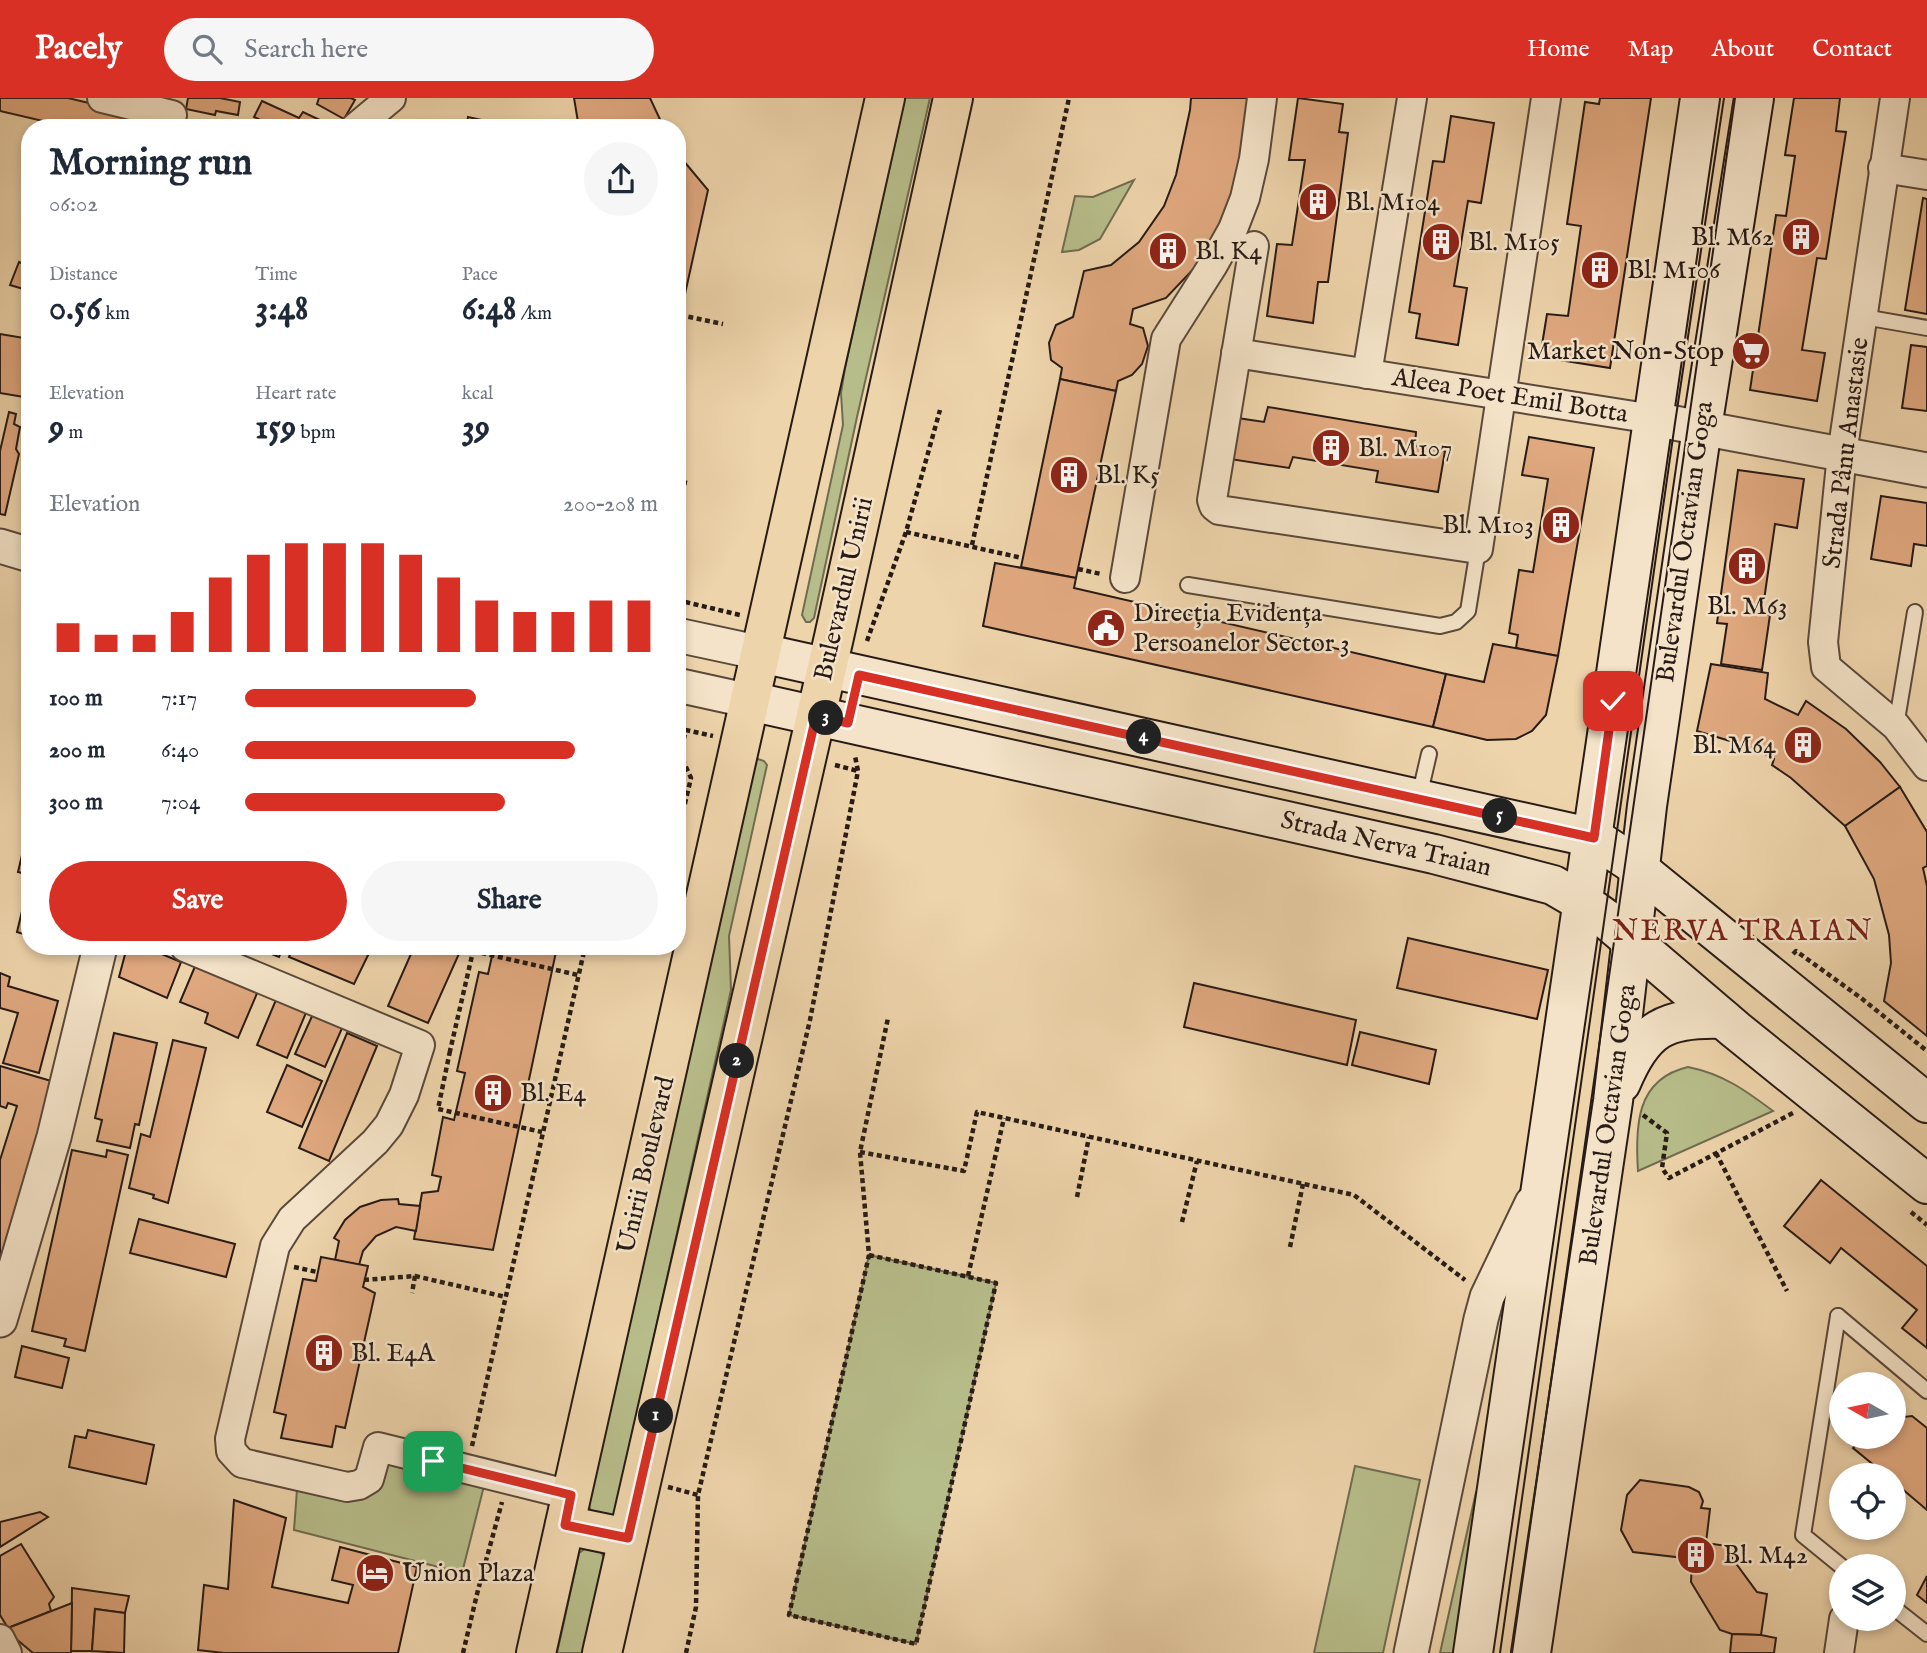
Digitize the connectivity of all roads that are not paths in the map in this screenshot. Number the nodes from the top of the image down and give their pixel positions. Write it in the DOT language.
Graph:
graph roads {
  1 [pos="102,98"];
  2 [pos="391,98"];
  3 [pos="886,98"];
  4 [pos="953,98"];
  5 [pos="1262,98"];
  6 [pos="1412,98"];
  7 [pos="1546,98"];
  8 [pos="1700,98"];
  9 [pos="1754,98"];
  10 [pos="1895,98"];
  11 [pos="172,115"];
  12 [pos="366,119"];
  13 [pos="1883,168"];
  14 [pos="1927,175"];
  15 [pos="1254,246"];
  16 [pos="1864,317"];
  17 [pos="1927,328"];
  18 [pos="1236,353"];
  19 [pos="1367,374"];
  20 [pos="1502,395"];
  21 [pos="1653,419"];
  22 [pos="1702,428"];
  23 [pos="1842,454"];
  24 [pos="1927,470"];
  25 [pos="0,546"];
  26 [pos="1478,550"];
  27 [pos="21,552"];
  28 [pos="1125,578"];
  29 [pos="1188,585"];
  30 [pos="1914,612"];
  31 [pos="686,635"];
  32 [pos="764,638"];
  33 [pos="843,671"];
  34 [pos="686,687"];
  35 [pos="750,701"];
  36 [pos="832,720"];
  37 [pos="1896,726"];
  38 [pos="1429,754"];
  39 [pos="1927,766"];
  40 [pos="1419,798"];
  41 [pos="1594,838"];
  42 [pos="1641,871"];
  43 [pos="1584,903"];
  44 [pos="1633,942"];
  45 [pos="98,955"];
  46 [pos="204,955"];
  47 [pos="1723,1019"];
  48 [pos="1613,1101"];
  49 [pos="1927,1103"];
  50 [pos="1544,1179"];
  51 [pos="1927,1184"];
  52 [pos="0,1320"];
  53 [pos="1927,1391"];
  54 [pos="568,1510"];
  55 [pos="628,1538"];
  56 [pos="1829,1556"];
  57 [pos="1906,1617"];
  58 [pos="1842,1631"];
  59 [pos="1927,1634"];
  60 [pos="0,1639"];
  61 [pos="7,1653"];
  62 [pos="536,1653"];
  63 [pos="602,1653"];
  64 [pos="1411,1653"];
  65 [pos="1473,1653"];
  66 [pos="1531,1653"];
  67 [pos="1839,1653"];
  1 -- 11 [label="street"];
  2 -- 12 [label="street"];
  3 -- 32 [label="main road"];
  4 -- 33 [label="main road, Bulevardul Unirii"];
  5 -- 28 [label="street"];
  6 -- 19 [label="street, Aleea Poet Emil Botta"];
  7 -- 20 [label="street"];
  8 -- 21 [label="main road, Bulevardul Octavian Goga"];
  9 -- 22 [label="main road, Bulevardul Octavian Goga"];
  10 -- 13 [label="street, Strada Pânu Anastasie"];
  13 -- 14 [label="street"];
  13 -- 16 [label="street, Strada Pânu Anastasie"];
  15 -- 18 [label="street"];
  16 -- 17 [label="lane"];
  16 -- 23 [label="street, Strada Pânu Anastasie"];
  18 -- 19 [label="street, Aleea Poet Emil Botta"];
  18 -- 26 [label="street"];
  19 -- 20 [label="street, Aleea Poet Emil Botta"];
  20 -- 21 [label="street, Aleea Poet Emil Botta"];
  20 -- 26 [label="street"];
  21 -- 22 [label="street"];
  21 -- 41 [label="main road, Bulevardul Octavian Goga"];
  22 -- 23 [label="street"];
  22 -- 42 [label="main road, Bulevardul Octavian Goga"];
  23 -- 24 [label="street"];
  23 -- 37 [label="street, Strada Pânu Anastasie"];
  25 -- 27 [label="street"];
  26 -- 29 [label="lane"];
  30 -- 37 [label="lane"];
  31 -- 32 [label="street"];
  32 -- 33 [label="main road, Strada Nerva Traian"];
  32 -- 35 [label="main road"];
  33 -- 36 [label="main road, Bulevardul Unirii"];
  33 -- 40 [label="main road, Strada Nerva Traian"];
  34 -- 35 [label="street"];
  35 -- 36 [label="main road, Strada Nerva Traian"];
  35 -- 54 [label="main road, Unirii Boulevard"];
  36 -- 43 [label="main road, Strada Nerva Traian"];
  36 -- 55 [label="main road, Bulevardul Unirii"];
  37 -- 39 [label="street, Strada Pânu Anastasie"];
  38 -- 40 [label="lane"];
  40 -- 41 [label="main road, Strada Nerva Traian"];
  41 -- 42 [label="main road, Strada Nerva Traian"];
  41 -- 43 [label="main road, Bulevardul Octavian Goga"];
  42 -- 44 [label="main road, Bulevardul Octavian Goga"];
  42 -- 49 [label="main road, Strada Nerva Traian"];
  43 -- 44 [label="main road, Strada Nerva Traian"];
  43 -- 50 [label="main road, Bulevardul Octavian Goga"];
  44 -- 47 [label="main road, Strada Nerva Traian"];
  44 -- 48 [label="main road, Bulevardul Octavian Goga"];
  45 -- 52 [label="street"];
  46 -- 54 [label="street"];
  47 -- 48 [label="main road"];
  47 -- 51 [label="main road, Strada Nerva Traian"];
  48 -- 66 [label="main road, Bulevardul Octavian Goga"];
  50 -- 64 [label="street, Bulevardul Octavian Goga"];
  50 -- 65 [label="main road, Bulevardul Octavian Goga"];
  53 -- 56 [label="lane"];
  54 -- 55 [label="main road"];
  54 -- 62 [label="main road, Unirii Boulevard"];
  55 -- 63 [label="main road, Bulevardul Unirii"];
  57 -- 59 [label="lane"];
  58 -- 67 [label="street"];
  60 -- 61 [label="street"];
}
